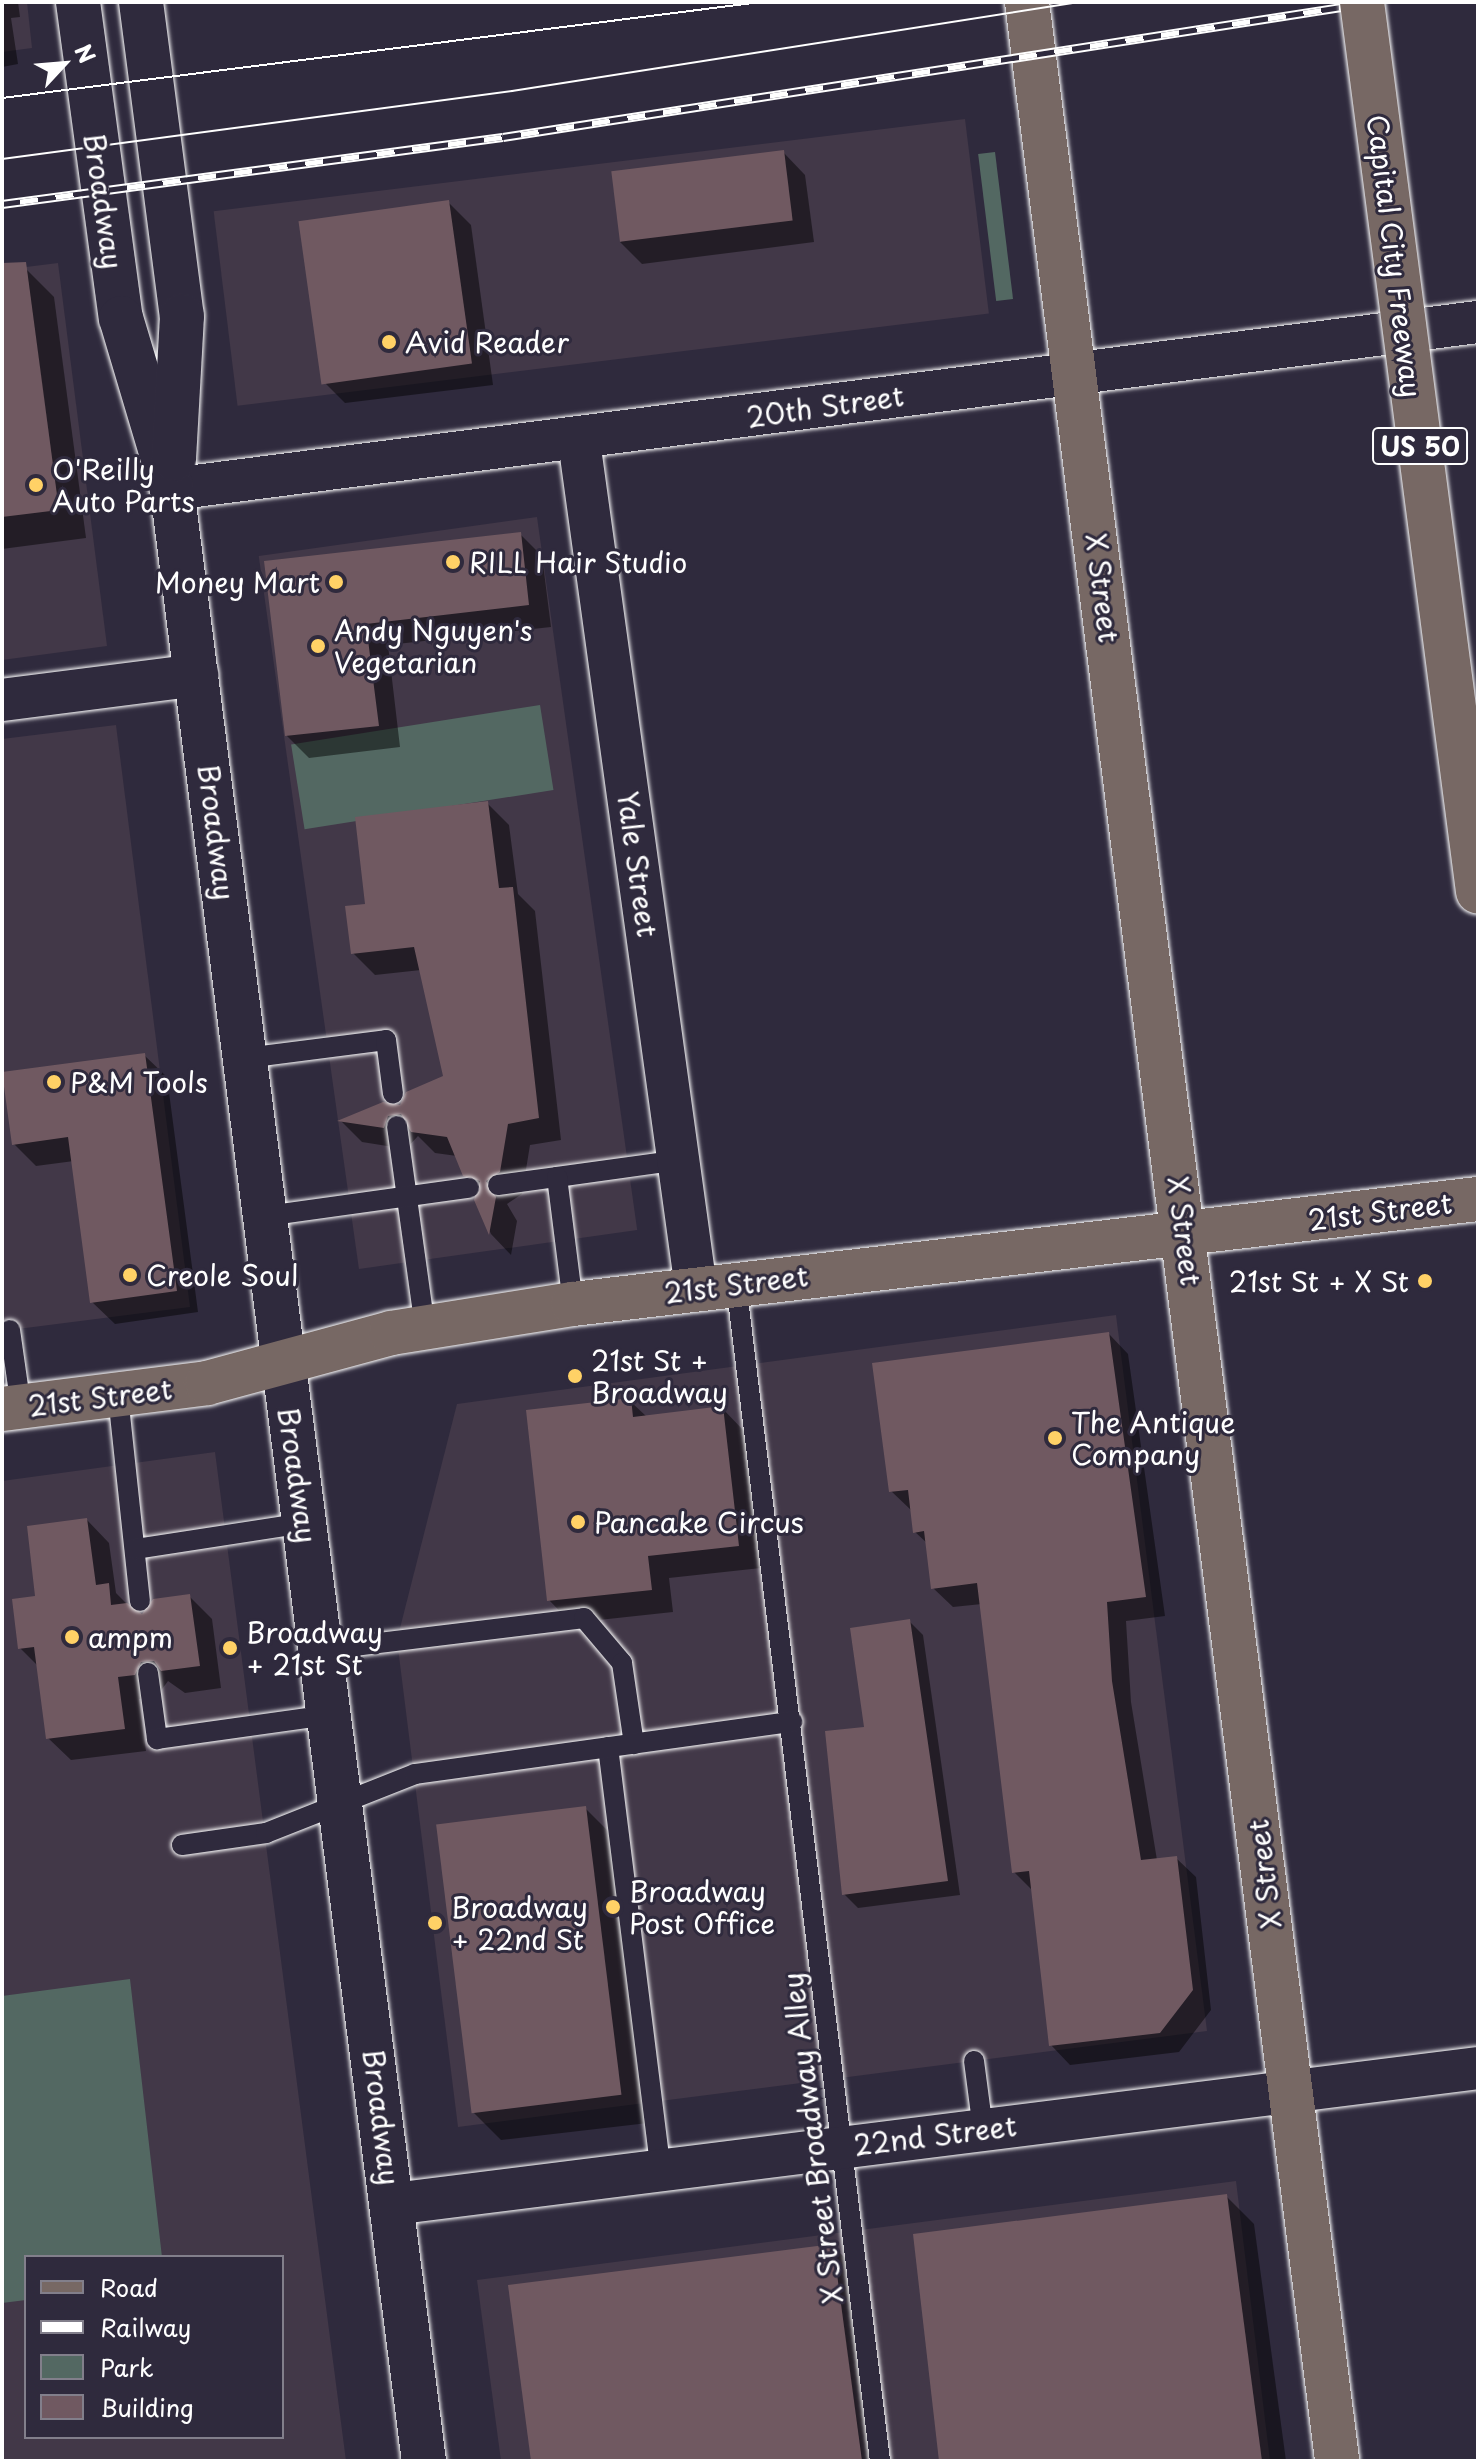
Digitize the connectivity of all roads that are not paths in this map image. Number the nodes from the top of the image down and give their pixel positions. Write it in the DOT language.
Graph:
graph roads {
  1 [pos="78,2"];
  2 [pos="141,2"];
  3 [pos="1027,2"];
  4 [pos="1362,2"];
  5 [pos="1478,322"];
  6 [pos="1076,371"];
  7 [pos="579,441"];
  8 [pos="172,489"];
  9 [pos="197,675"];
  10 [pos="2,700"];
  11 [pos="1478,891"];
  12 [pos="246,1058"];
  13 [pos="393,1094"];
  14 [pos="397,1126"];
  15 [pos="679,1160"];
  16 [pos="557,1177"];
  17 [pos="498,1185"];
  18 [pos="469,1188"];
  19 [pos="406,1194"];
  20 [pos="1478,1199"];
  21 [pos="266,1216"];
  22 [pos="1185,1236"];
  23 [pos="716,1286"];
  24 [pos="573,1304"];
  25 [pos="425,1327"];
  26 [pos="10,1330"];
  27 [pos="283,1364"];
  28 [pos="118,1396"];
  29 [pos="11,1408"];
  30 [pos="305,1523"];
  31 [pos="135,1549"];
  32 [pos="140,1601"];
  33 [pos="321,1650"];
  34 [pos="148,1673"];
  35 [pos="328,1715"];
  36 [pos="792,1722"];
  37 [pos="634,1744"];
  38 [pos="608,1747"];
  39 [pos="342,1800"];
  40 [pos="182,1845"];
  41 [pos="974,2061"];
  42 [pos="1478,2068"];
  43 [pos="1290,2090"];
  44 [pos="983,2129"];
  45 [pos="840,2146"];
  46 [pos="660,2167"];
  47 [pos="393,2204"];
  48 [pos="424,2461"];
  49 [pos="880,2461"];
  50 [pos="1337,2461"];
  1 -- 8 [label="main road, Broadway"];
  2 -- 8 [label="main road, Broadway"];
  3 -- 6 [label="main road, X Street"];
  4 -- 11 [label="main road, Capital City Freeway / US 50, bridge"];
  5 -- 6 [label="street, 20th Street"];
  6 -- 7 [label="street, 20th Street"];
  6 -- 22 [label="main road, X Street"];
  7 -- 8 [label="street, 20th Street"];
  7 -- 15 [label="street, Yale Street"];
  8 -- 9 [label="main road, Broadway"];
  9 -- 10 [label="street"];
  9 -- 12 [label="main road, Broadway"];
  12 -- 13 [label="lane"];
  12 -- 21 [label="main road, Broadway"];
  14 -- 19 [label="lane"];
  15 -- 16 [label="lane"];
  15 -- 23 [label="street, Yale Street"];
  16 -- 17 [label="lane"];
  16 -- 24 [label="lane"];
  18 -- 19 [label="lane"];
  19 -- 21 [label="lane"];
  19 -- 25 [label="lane"];
  20 -- 22 [label="main road, 21st Street"];
  21 -- 27 [label="main road, Broadway"];
  22 -- 23 [label="main road, 21st Street"];
  22 -- 43 [label="main road, X Street"];
  23 -- 24 [label="main road, 21st Street"];
  23 -- 36 [label="lane, X Street Broadway Alley"];
  24 -- 25 [label="main road, 21st Street"];
  25 -- 27 [label="main road, 21st Street"];
  26 -- 29 [label="lane"];
  27 -- 28 [label="main road, 21st Street"];
  27 -- 30 [label="main road, Broadway"];
  28 -- 29 [label="main road, 21st Street"];
  28 -- 31 [label="lane"];
  30 -- 31 [label="lane"];
  30 -- 33 [label="main road, Broadway"];
  31 -- 32 [label="lane"];
  33 -- 35 [label="main road, Broadway"];
  33 -- 37 [label="lane"];
  34 -- 35 [label="lane"];
  35 -- 39 [label="main road, Broadway"];
  36 -- 37 [label="lane"];
  36 -- 45 [label="lane, X Street Broadway Alley"];
  37 -- 38 [label="lane"];
  38 -- 39 [label="lane"];
  38 -- 46 [label="lane"];
  39 -- 40 [label="lane"];
  39 -- 47 [label="main road, Broadway"];
  41 -- 44 [label="lane"];
  42 -- 43 [label="street, 22nd Street"];
  43 -- 44 [label="street, 22nd Street"];
  43 -- 50 [label="main road, X Street"];
  44 -- 45 [label="street, 22nd Street"];
  45 -- 46 [label="street, 22nd Street"];
  45 -- 49 [label="lane, X Street Broadway Alley"];
  46 -- 47 [label="street, 22nd Street"];
  47 -- 48 [label="main road, Broadway"];
}
